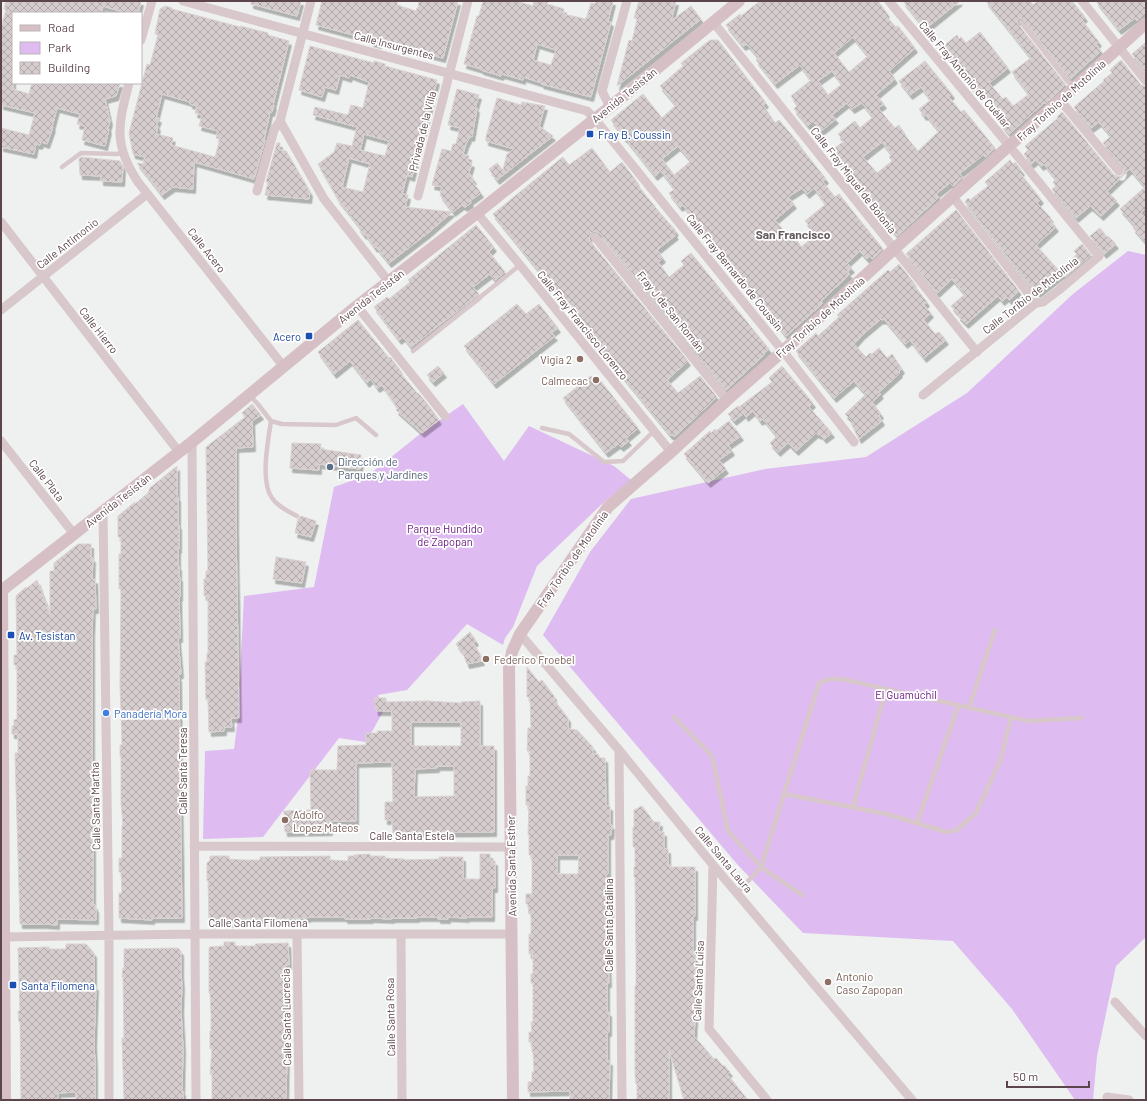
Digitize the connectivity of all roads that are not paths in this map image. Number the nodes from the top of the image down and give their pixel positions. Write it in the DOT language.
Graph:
graph roads {
  1 [pos="152,1"];
  2 [pos="183,1"];
  3 [pos="311,1"];
  4 [pos="468,1"];
  5 [pos="627,1"];
  6 [pos="739,1"];
  7 [pos="889,1"];
  8 [pos="1082,1"];
  9 [pos="1021,22"];
  10 [pos="714,23"];
  11 [pos="1146,23"];
  12 [pos="303,33"];
  13 [pos="142,36"];
  14 [pos="1119,48"];
  15 [pos="449,73"];
  16 [pos="1146,81"];
  17 [pos="129,84"];
  18 [pos="1077,85"];
  19 [pos="1060,100"];
  20 [pos="610,107"];
  21 [pos="595,119"];
  22 [pos="280,121"];
  23 [pos="1010,147"];
  24 [pos="123,153"];
  25 [pos="62,167"];
  26 [pos="1119,171"];
  27 [pos="256,191"];
  28 [pos="147,194"];
  29 [pos="418,196"];
  30 [pos="953,197"];
  31 [pos="477,213"];
  32 [pos="1,222"];
  33 [pos="595,236"];
  34 [pos="894,249"];
  35 [pos="1099,256"];
  36 [pos="520,265"];
  37 [pos="43,277"];
  38 [pos="389,282"];
  39 [pos="1036,303"];
  40 [pos="357,306"];
  41 [pos="1,310"];
  42 [pos="413,351"];
  43 [pos="783,351"];
  44 [pos="977,352"];
  45 [pos="284,367"];
  46 [pos="249,395"];
  47 [pos="923,395"];
  48 [pos="728,400"];
  49 [pos="445,416"];
  50 [pos="271,420"];
  51 [pos="542,428"];
  52 [pos="654,431"];
  53 [pos="376,435"];
  54 [pos="1,441"];
  55 [pos="192,442"];
  56 [pos="854,442"];
  57 [pos="179,452"];
  58 [pos="671,452"];
  59 [pos="103,512"];
  60 [pos="298,516"];
  61 [pos="74,534"];
  62 [pos="1,590"];
  63 [pos="995,630"];
  64 [pos="520,634"];
  65 [pos="886,689"];
  66 [pos="958,706"];
  67 [pos="969,708"];
  68 [pos="674,717"];
  69 [pos="1011,718"];
  70 [pos="1082,718"];
  71 [pos="619,750"];
  72 [pos="784,794"];
  73 [pos="853,807"];
  74 [pos="917,823"];
  75 [pos="194,846"];
  76 [pos="510,847"];
  77 [pos="713,865"];
  78 [pos="761,867"];
  79 [pos="737,893"];
  80 [pos="802,895"];
  81 [pos="195,934"];
  82 [pos="297,934"];
  83 [pos="401,934"];
  84 [pos="511,934"];
  85 [pos="109,935"];
  86 [pos="2,937"];
  87 [pos="2,954"];
  88 [pos="1116,1002"];
  89 [pos="1146,1036"];
  90 [pos="1107,1097"];
  91 [pos="5,1100"];
  92 [pos="109,1100"];
  93 [pos="196,1100"];
  94 [pos="299,1100"];
  95 [pos="402,1100"];
  96 [pos="513,1100"];
  97 [pos="622,1100"];
  98 [pos="767,1100"];
  99 [pos="912,1100"];
  100 [pos="1129,1100"];
  1 -- 13 [label="street"];
  2 -- 12 [label="street, Calle Insurgentes"];
  3 -- 12 [label="street"];
  4 -- 15 [label="street, Privada de la Villa"];
  5 -- 20 [label="street"];
  6 -- 10 [label="main road, Avenida Tesistán"];
  7 -- 23 [label="street, Calle Fray Antonio de Cuéllar"];
  8 -- 14 [label="street"];
  9 -- 18 [label="lane"];
  10 -- 20 [label="main road, Avenida Tesistán"];
  10 -- 34 [label="street, Calle Fray Miguel de Bolonia"];
  11 -- 14 [label="main road, Fray Toribio de Motolinía"];
  12 -- 15 [label="street, Calle Insurgentes"];
  12 -- 22 [label="street"];
  14 -- 16 [label="street"];
  14 -- 18 [label="main road, Fray Toribio de Motolinía"];
  15 -- 21 [label="street, Calle Insurgentes"];
  15 -- 29 [label="street, Privada de la Villa"];
  17 -- 24 [label="street, Calle Acero"];
  18 -- 19 [label="main road, Fray Toribio de Motolinía"];
  19 -- 23 [label="main road, Fray Toribio de Motolinía"];
  19 -- 26 [label="street"];
  20 -- 21 [label="main road, Avenida Tesistán"];
  21 -- 31 [label="main road, Avenida Tesistán"];
  21 -- 43 [label="street, Calle Fray Bernardo de Coussin"];
  22 -- 27 [label="street"];
  22 -- 38 [label="street"];
  23 -- 30 [label="main road, Fray Toribio de Motolinía"];
  23 -- 35 [label="street, Calle Fray Antonio de Cuéllar"];
  24 -- 25 [label="lane"];
  24 -- 28 [label="street, Calle Acero"];
  28 -- 37 [label="street, Calle Antimonio"];
  28 -- 45 [label="street, Calle Acero"];
  30 -- 34 [label="main road, Fray Toribio de Motolinía"];
  30 -- 39 [label="street"];
  31 -- 36 [label="street, Calle Fray Francisco Lorenzo"];
  31 -- 38 [label="main road, Avenida Tesistán"];
  32 -- 37 [label="street, Calle Hierro"];
  33 -- 48 [label="street, Fray J de San Román"];
  34 -- 43 [label="main road, Fray Toribio de Motolinía"];
  34 -- 44 [label="street, Calle Fray Miguel de Bolonia"];
  35 -- 39 [label="street, Calle Toribio de Motolinía"];
  36 -- 42 [label="lane"];
  36 -- 52 [label="street, Calle Fray Francisco Lorenzo"];
  37 -- 41 [label="street, Calle Antimonio"];
  37 -- 57 [label="street, Calle Hierro"];
  38 -- 40 [label="main road, Avenida Tesistán"];
  39 -- 44 [label="street, Calle Toribio de Motolinía"];
  40 -- 45 [label="main road, Avenida Tesistán"];
  40 -- 49 [label="street"];
  43 -- 48 [label="main road, Fray Toribio de Motolinía"];
  43 -- 56 [label="street, Calle Fray Bernardo de Coussin"];
  44 -- 47 [label="street, Calle Toribio de Motolinía"];
  45 -- 46 [label="main road, Avenida Tesistán"];
  46 -- 50 [label="lane"];
  46 -- 55 [label="main road, Avenida Tesistán"];
  48 -- 58 [label="main road, Fray Toribio de Motolinía"];
  50 -- 53 [label="lane"];
  50 -- 60 [label="lane"];
  51 -- 52 [label="lane"];
  52 -- 58 [label="street, Calle Fray Francisco Lorenzo"];
  54 -- 61 [label="street, Calle Plata"];
  55 -- 57 [label="main road, Avenida Tesistán"];
  55 -- 75 [label="street, Calle Santa Teresa"];
  57 -- 59 [label="main road, Avenida Tesistán"];
  58 -- 64 [label="main road, Fray Toribio de Motolinía"];
  59 -- 61 [label="main road, Avenida Tesistán"];
  59 -- 85 [label="street, Calle Santa Martha"];
  61 -- 62 [label="main road, Avenida Tesistán"];
  62 -- 86 [label="main road"];
  63 -- 67 [label="lane"];
  64 -- 71 [label="street, Calle Santa Laura"];
  64 -- 76 [label="main road, Avenida Santa Esther"];
  65 -- 66 [label="lane"];
  65 -- 72 [label="lane"];
  65 -- 73 [label="lane"];
  66 -- 67 [label="lane"];
  66 -- 74 [label="lane"];
  67 -- 69 [label="lane"];
  68 -- 78 [label="lane"];
  69 -- 70 [label="lane"];
  69 -- 74 [label="lane"];
  71 -- 77 [label="street, Calle Santa Laura"];
  71 -- 97 [label="street, Calle Santa Catalina"];
  72 -- 73 [label="lane"];
  72 -- 78 [label="lane"];
  73 -- 74 [label="lane"];
  75 -- 76 [label="street, Calle Santa Estela"];
  75 -- 81 [label="street, Calle Santa Teresa"];
  76 -- 84 [label="main road, Avenida Santa Esther"];
  77 -- 79 [label="street, Calle Santa Laura"];
  77 -- 98 [label="street, Calle Santa Luisa"];
  78 -- 79 [label="lane"];
  78 -- 80 [label="lane"];
  79 -- 99 [label="street, Calle Santa Laura"];
  81 -- 82 [label="street, Calle Santa Filomena"];
  81 -- 85 [label="street, Calle Santa Filomena"];
  81 -- 93 [label="street, Calle Santa Teresa"];
  82 -- 83 [label="street, Calle Santa Filomena"];
  82 -- 94 [label="street, Calle Santa Lucrecia"];
  83 -- 84 [label="street, Calle Santa Filomena"];
  83 -- 95 [label="street, Calle Santa Rosa"];
  84 -- 96 [label="main road, Avenida Santa Esther"];
  85 -- 86 [label="street, Calle Santa Filomena"];
  85 -- 92 [label="street, Calle Santa Martha"];
  86 -- 87 [label="main road"];
  87 -- 91 [label="main road"];
  88 -- 89 [label="street"];
  90 -- 100 [label="street"];
}
